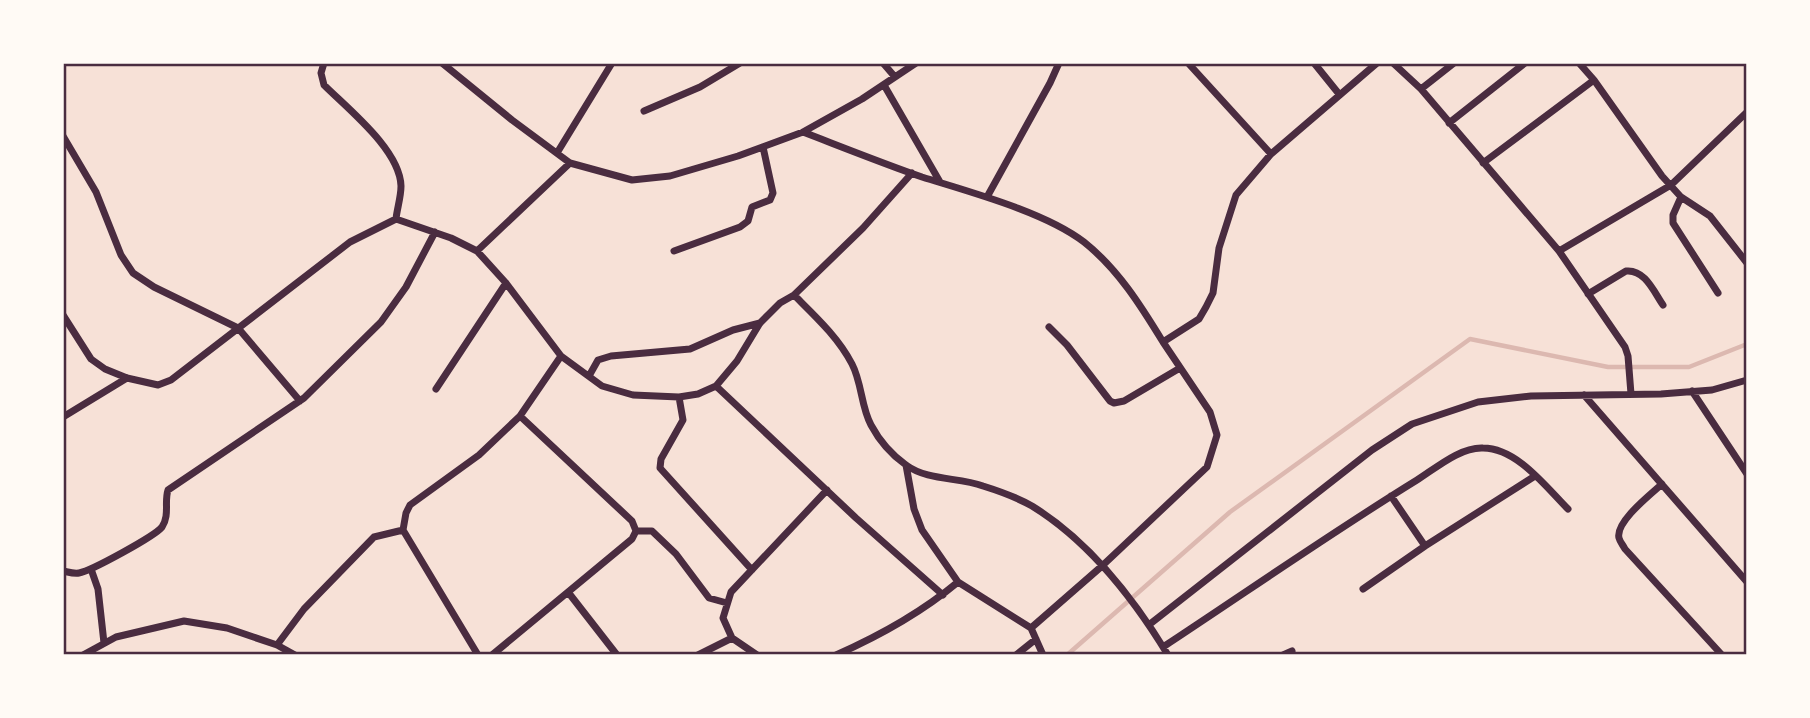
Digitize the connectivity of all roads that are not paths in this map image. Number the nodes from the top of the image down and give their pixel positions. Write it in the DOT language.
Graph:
graph roads {
  1 [pos="324,63"];
  2 [pos="442,63"];
  3 [pos="612,63"];
  4 [pos="740,63"];
  5 [pos="883,63"];
  6 [pos="916,63"];
  7 [pos="1059,63"];
  8 [pos="1188,63"];
  9 [pos="1314,63"];
  10 [pos="1377,63"];
  11 [pos="1393,63"];
  12 [pos="1454,63"];
  13 [pos="1525,63"];
  14 [pos="1579,63"];
  15 [pos="895,78"];
  16 [pos="1594,80"];
  17 [pos="884,85"];
  18 [pos="1421,89"];
  19 [pos="1339,94"];
  20 [pos="644,111"];
  21 [pos="1747,112"];
  22 [pos="1449,123"];
  23 [pos="803,132"];
  24 [pos="63,136"];
  25 [pos="763,147"];
  26 [pos="557,153"];
  27 [pos="1271,154"];
  28 [pos="570,163"];
  29 [pos="1483,163"];
  30 [pos="912,173"];
  31 [pos="940,182"];
  32 [pos="1671,185"];
  33 [pos="987,197"];
  34 [pos="1681,197"];
  35 [pos="396,219"];
  36 [pos="435,232"];
  37 [pos="477,251"];
  38 [pos="674,251"];
  39 [pos="1559,251"];
  40 [pos="1747,262"];
  41 [pos="506,283"];
  42 [pos="1718,293"];
  43 [pos="1588,294"];
  44 [pos="794,295"];
  45 [pos="1663,305"];
  46 [pos="63,315"];
  47 [pos="760,323"];
  48 [pos="1049,327"];
  49 [pos="238,328"];
  50 [pos="1163,342"];
  51 [pos="561,356"];
  52 [pos="1180,368"];
  53 [pos="589,376"];
  54 [pos="127,378"];
  55 [pos="1747,380"];
  56 [pos="716,386"];
  57 [pos="436,389"];
  58 [pos="1692,391"];
  59 [pos="1631,394"];
  60 [pos="1584,395"];
  61 [pos="679,397"];
  62 [pos="300,401"];
  63 [pos="520,416"];
  64 [pos="63,417"];
  65 [pos="906,465"];
  66 [pos="1747,474"];
  67 [pos="1535,476"];
  68 [pos="1662,484"];
  69 [pos="827,491"];
  70 [pos="1391,496"];
  71 [pos="1568,509"];
  72 [pos="403,530"];
  73 [pos="636,531"];
  74 [pos="1425,546"];
  75 [pos="1102,566"];
  76 [pos="91,569"];
  77 [pos="752,570"];
  78 [pos="63,571"];
  79 [pos="958,582"];
  80 [pos="1747,582"];
  81 [pos="1363,589"];
  82 [pos="568,592"];
  83 [pos="943,595"];
  84 [pos="727,603"];
  85 [pos="1150,624"];
  86 [pos="1031,628"];
  87 [pos="732,638"];
  88 [pos="1036,639"];
  89 [pos="104,643"];
  90 [pos="276,645"];
  91 [pos="1163,647"];
  92 [pos="1292,650"];
  93 [pos="83,655"];
  94 [pos="295,655"];
  95 [pos="478,655"];
  96 [pos="492,655"];
  97 [pos="617,655"];
  98 [pos="698,655"];
  99 [pos="757,655"];
  100 [pos="836,655"];
  101 [pos="1016,655"];
  102 [pos="1043,655"];
  103 [pos="1168,655"];
  104 [pos="1283,655"];
  105 [pos="1722,655"];
  1 -- 35 [label="street"];
  2 -- 26 [label="street"];
  3 -- 26 [label="street"];
  4 -- 20 [label="street"];
  5 -- 15 [label="street"];
  6 -- 15 [label="street"];
  7 -- 33 [label="street"];
  8 -- 27 [label="street"];
  9 -- 19 [label="street"];
  10 -- 19 [label="street"];
  11 -- 18 [label="street"];
  12 -- 18 [label="street"];
  13 -- 22 [label="street"];
  14 -- 16 [label="street"];
  15 -- 17 [label="street"];
  16 -- 29 [label="street"];
  16 -- 32 [label="street"];
  17 -- 23 [label="street"];
  17 -- 31 [label="street"];
  18 -- 22 [label="street"];
  19 -- 27 [label="street"];
  21 -- 32 [label="street"];
  22 -- 29 [label="street"];
  23 -- 25 [label="street"];
  23 -- 30 [label="street"];
  24 -- 49 [label="street"];
  25 -- 28 [label="street"];
  25 -- 38 [label="street"];
  26 -- 28 [label="street"];
  27 -- 50 [label="street"];
  28 -- 37 [label="street"];
  29 -- 39 [label="street"];
  30 -- 31 [label="street"];
  30 -- 44 [label="street"];
  31 -- 33 [label="street"];
  32 -- 34 [label="street"];
  32 -- 39 [label="street"];
  33 -- 50 [label="street"];
  34 -- 40 [label="street"];
  34 -- 42 [label="street"];
  35 -- 36 [label="street"];
  35 -- 49 [label="street"];
  36 -- 37 [label="street"];
  36 -- 62 [label="street"];
  37 -- 41 [label="street"];
  39 -- 43 [label="street"];
  41 -- 51 [label="street"];
  41 -- 57 [label="street"];
  43 -- 45 [label="street"];
  43 -- 59 [label="street"];
  44 -- 47 [label="street"];
  44 -- 65 [label="street"];
  46 -- 54 [label="street"];
  47 -- 53 [label="street"];
  47 -- 56 [label="street"];
  48 -- 52 [label="street"];
  49 -- 54 [label="street"];
  49 -- 62 [label="street"];
  50 -- 52 [label="street"];
  51 -- 53 [label="street"];
  51 -- 63 [label="street"];
  52 -- 75 [label="street"];
  53 -- 61 [label="street"];
  54 -- 64 [label="street"];
  55 -- 58 [label="street"];
  56 -- 61 [label="street"];
  56 -- 69 [label="street"];
  58 -- 59 [label="street"];
  58 -- 66 [label="street"];
  59 -- 60 [label="street"];
  60 -- 68 [label="street"];
  60 -- 85 [label="street"];
  61 -- 77 [label="street"];
  62 -- 76 [label="street"];
  63 -- 72 [label="street"];
  63 -- 73 [label="street"];
  65 -- 75 [label="street"];
  65 -- 79 [label="street"];
  67 -- 70 [label="street"];
  67 -- 71 [label="street"];
  67 -- 74 [label="street"];
  68 -- 80 [label="street"];
  68 -- 105 [label="street"];
  69 -- 77 [label="street"];
  69 -- 83 [label="street"];
  70 -- 74 [label="street"];
  70 -- 91 [label="street"];
  72 -- 90 [label="street"];
  72 -- 95 [label="street"];
  73 -- 82 [label="street"];
  73 -- 84 [label="street"];
  74 -- 81 [label="street"];
  75 -- 85 [label="street"];
  75 -- 86 [label="street"];
  76 -- 78 [label="street"];
  76 -- 89 [label="street"];
  77 -- 84 [label="street"];
  79 -- 83 [label="street"];
  79 -- 86 [label="street"];
  82 -- 96 [label="street"];
  82 -- 97 [label="street"];
  83 -- 100 [label="street"];
  84 -- 87 [label="street"];
  85 -- 91 [label="street"];
  86 -- 88 [label="street"];
  87 -- 98 [label="street"];
  87 -- 99 [label="street"];
  88 -- 101 [label="street"];
  88 -- 102 [label="street"];
  89 -- 90 [label="street"];
  89 -- 93 [label="street"];
  90 -- 94 [label="street"];
  91 -- 103 [label="street"];
  92 -- 104 [label="street"];
}
